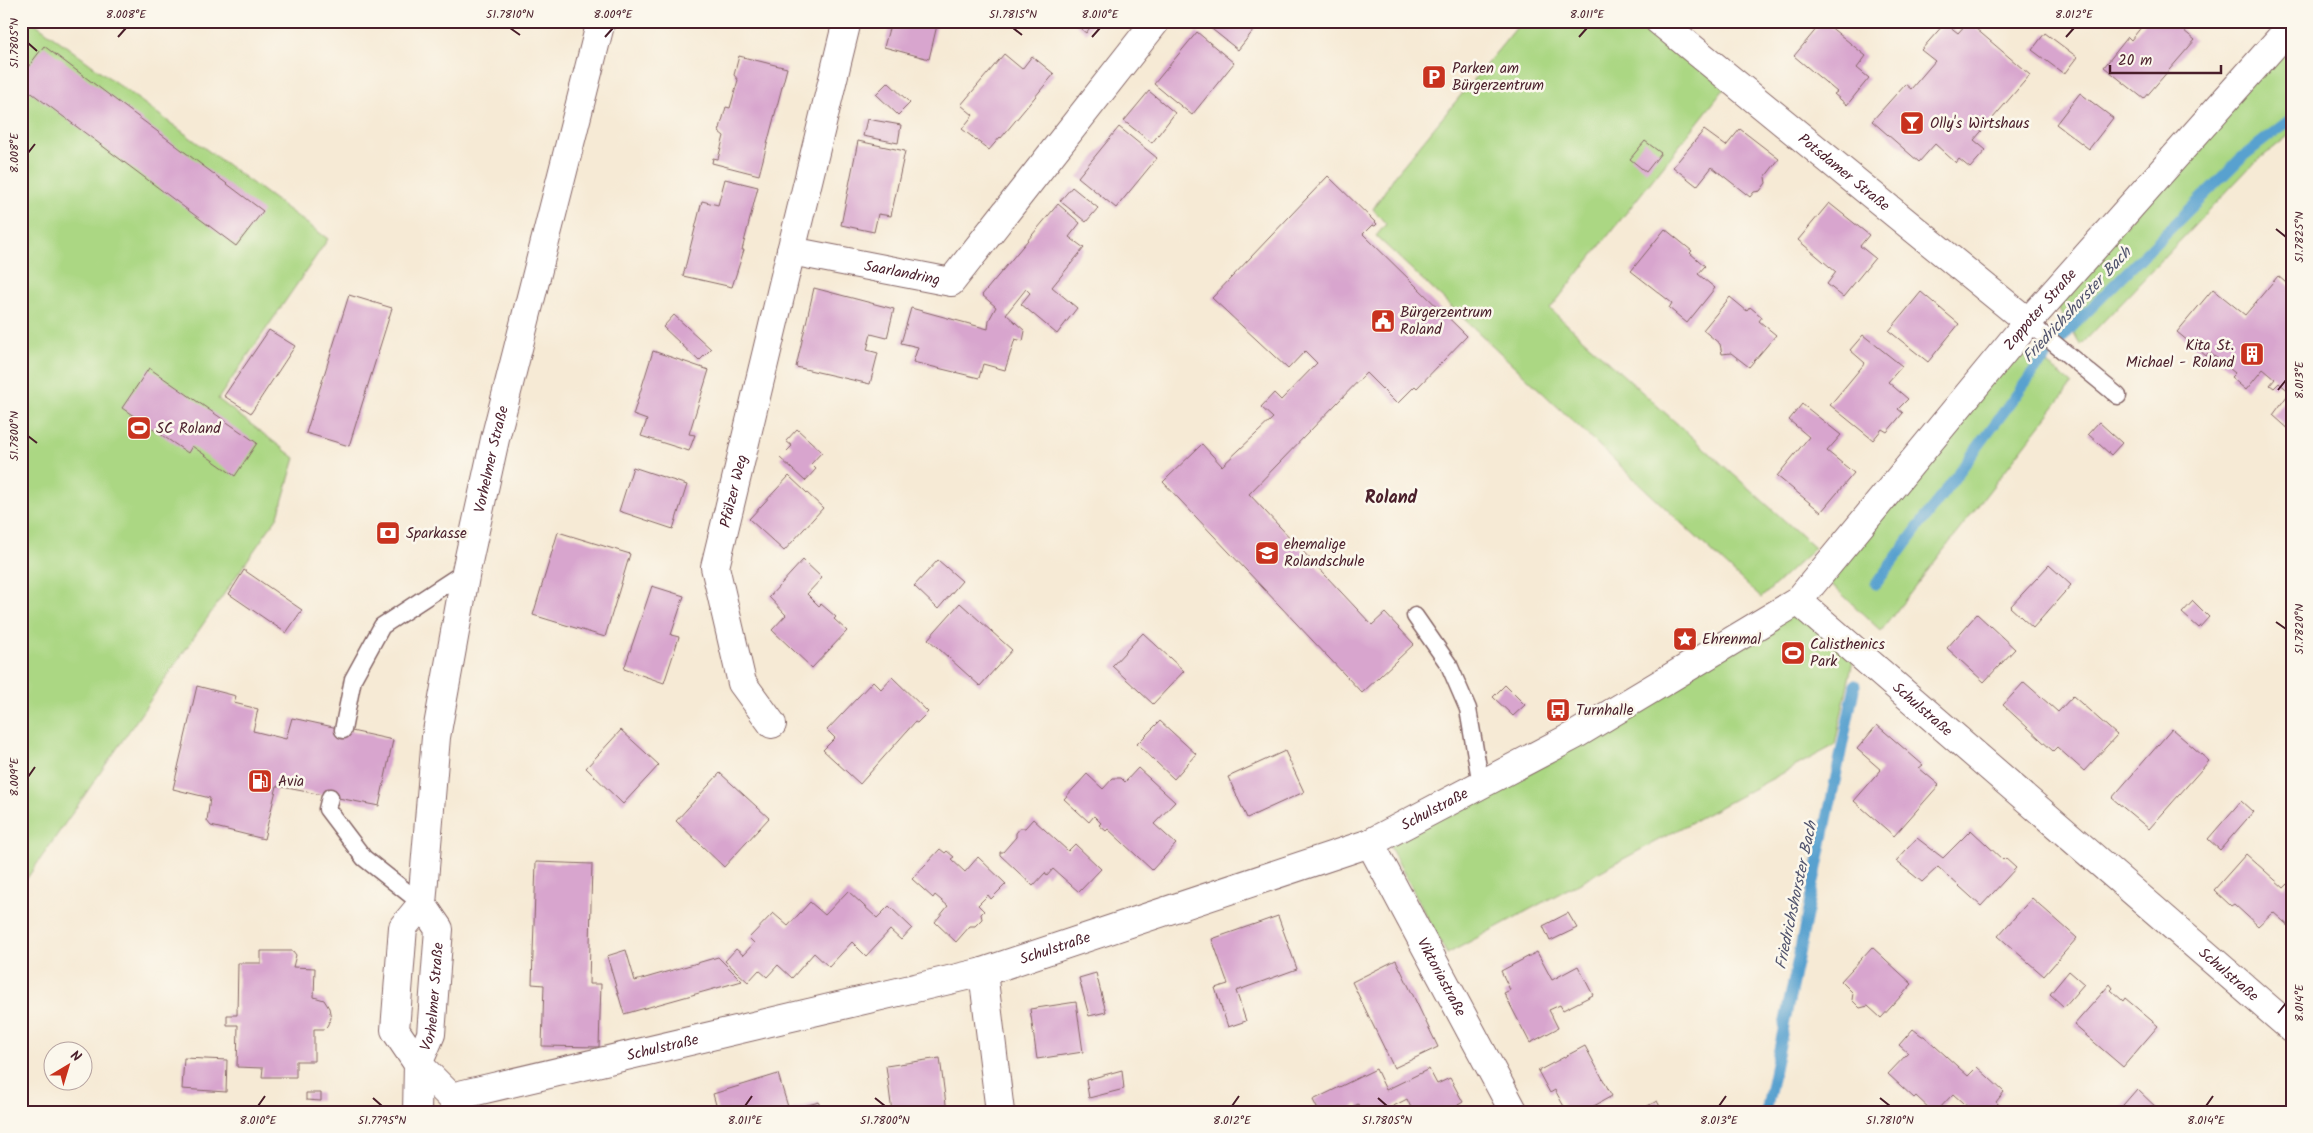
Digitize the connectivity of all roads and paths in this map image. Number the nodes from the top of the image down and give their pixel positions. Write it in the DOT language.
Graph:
graph roads {
  1 [pos="601,21"];
  2 [pos="846,21"];
  3 [pos="1156,21"];
  4 [pos="1659,21"];
  5 [pos="2292,25"];
  6 [pos="791,251"];
  7 [pos="2032,326"];
  8 [pos="2118,396"];
  9 [pos="466,571"];
  10 [pos="1798,601"];
  11 [pos="1415,616"];
  12 [pos="772,724"];
  13 [pos="343,730"];
  14 [pos="1481,784"];
  15 [pos="330,798"];
  16 [pos="1370,843"];
  17 [pos="422,904"];
  18 [pos="983,972"];
  19 [pos="2292,1029"];
  20 [pos="418,1064"];
  21 [pos="417,1112"];
  22 [pos="1000,1112"];
  23 [pos="1514,1112"];
  1 -- 9 [label="street, Vorhelmer Straße"];
  2 -- 6 [label="street"];
  3 -- 6 [label="street, Saarlandring"];
  4 -- 7 [label="street, Potsdamer Straße"];
  5 -- 7 [label="street, Zoppoter Straße"];
  6 -- 12 [label="street, Pfälzer Weg"];
  7 -- 8 [label="lane"];
  7 -- 10 [label="street, Zoppoter Straße"];
  9 -- 13 [label="lane"];
  9 -- 17 [label="street, Vorhelmer Straße"];
  10 -- 14 [label="street, Schulstraße"];
  10 -- 19 [label="street, Schulstraße"];
  11 -- 14 [label="lane"];
  14 -- 16 [label="street, Schulstraße"];
  15 -- 17 [label="lane"];
  16 -- 18 [label="street, Schulstraße"];
  16 -- 23 [label="street, Viktoriastraße"];
  17 -- 20 [label="street, Vorhelmer Straße"];
  17 -- 20 [label="street, Vorhelmer Straße"];
  18 -- 20 [label="street, Schulstraße"];
  18 -- 22 [label="street"];
  20 -- 21 [label="street, Vorhelmer Straße"];
}
